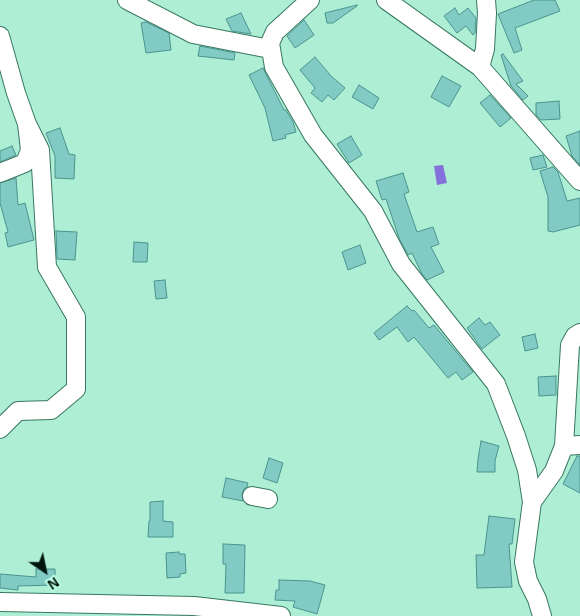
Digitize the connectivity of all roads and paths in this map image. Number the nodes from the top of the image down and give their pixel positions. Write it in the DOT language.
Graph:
graph roads {
  1 [pos="127,0"];
  2 [pos="310,0"];
  3 [pos="386,0"];
  4 [pos="486,0"];
  5 [pos="0,36"];
  6 [pos="270,49"];
  7 [pos="480,68"];
  8 [pos="27,124"];
  9 [pos="0,173"];
  10 [pos="580,182"];
  11 [pos="580,333"];
  12 [pos="0,429"];
  13 [pos="572,445"];
  14 [pos="532,502"];
  15 [pos="0,602"];
  16 [pos="281,616"];
  17 [pos="542,616"];
  1 -- 6 [label="street"];
  2 -- 6 [label="street"];
  3 -- 7 [label="street"];
  4 -- 7 [label="street"];
  5 -- 8 [label="street"];
  6 -- 14 [label="street"];
  7 -- 10 [label="street"];
  8 -- 9 [label="street"];
  8 -- 12 [label="street"];
  11 -- 13 [label="street"];
  13 -- 14 [label="street"];
  14 -- 17 [label="street"];
  15 -- 16 [label="street"];
}
